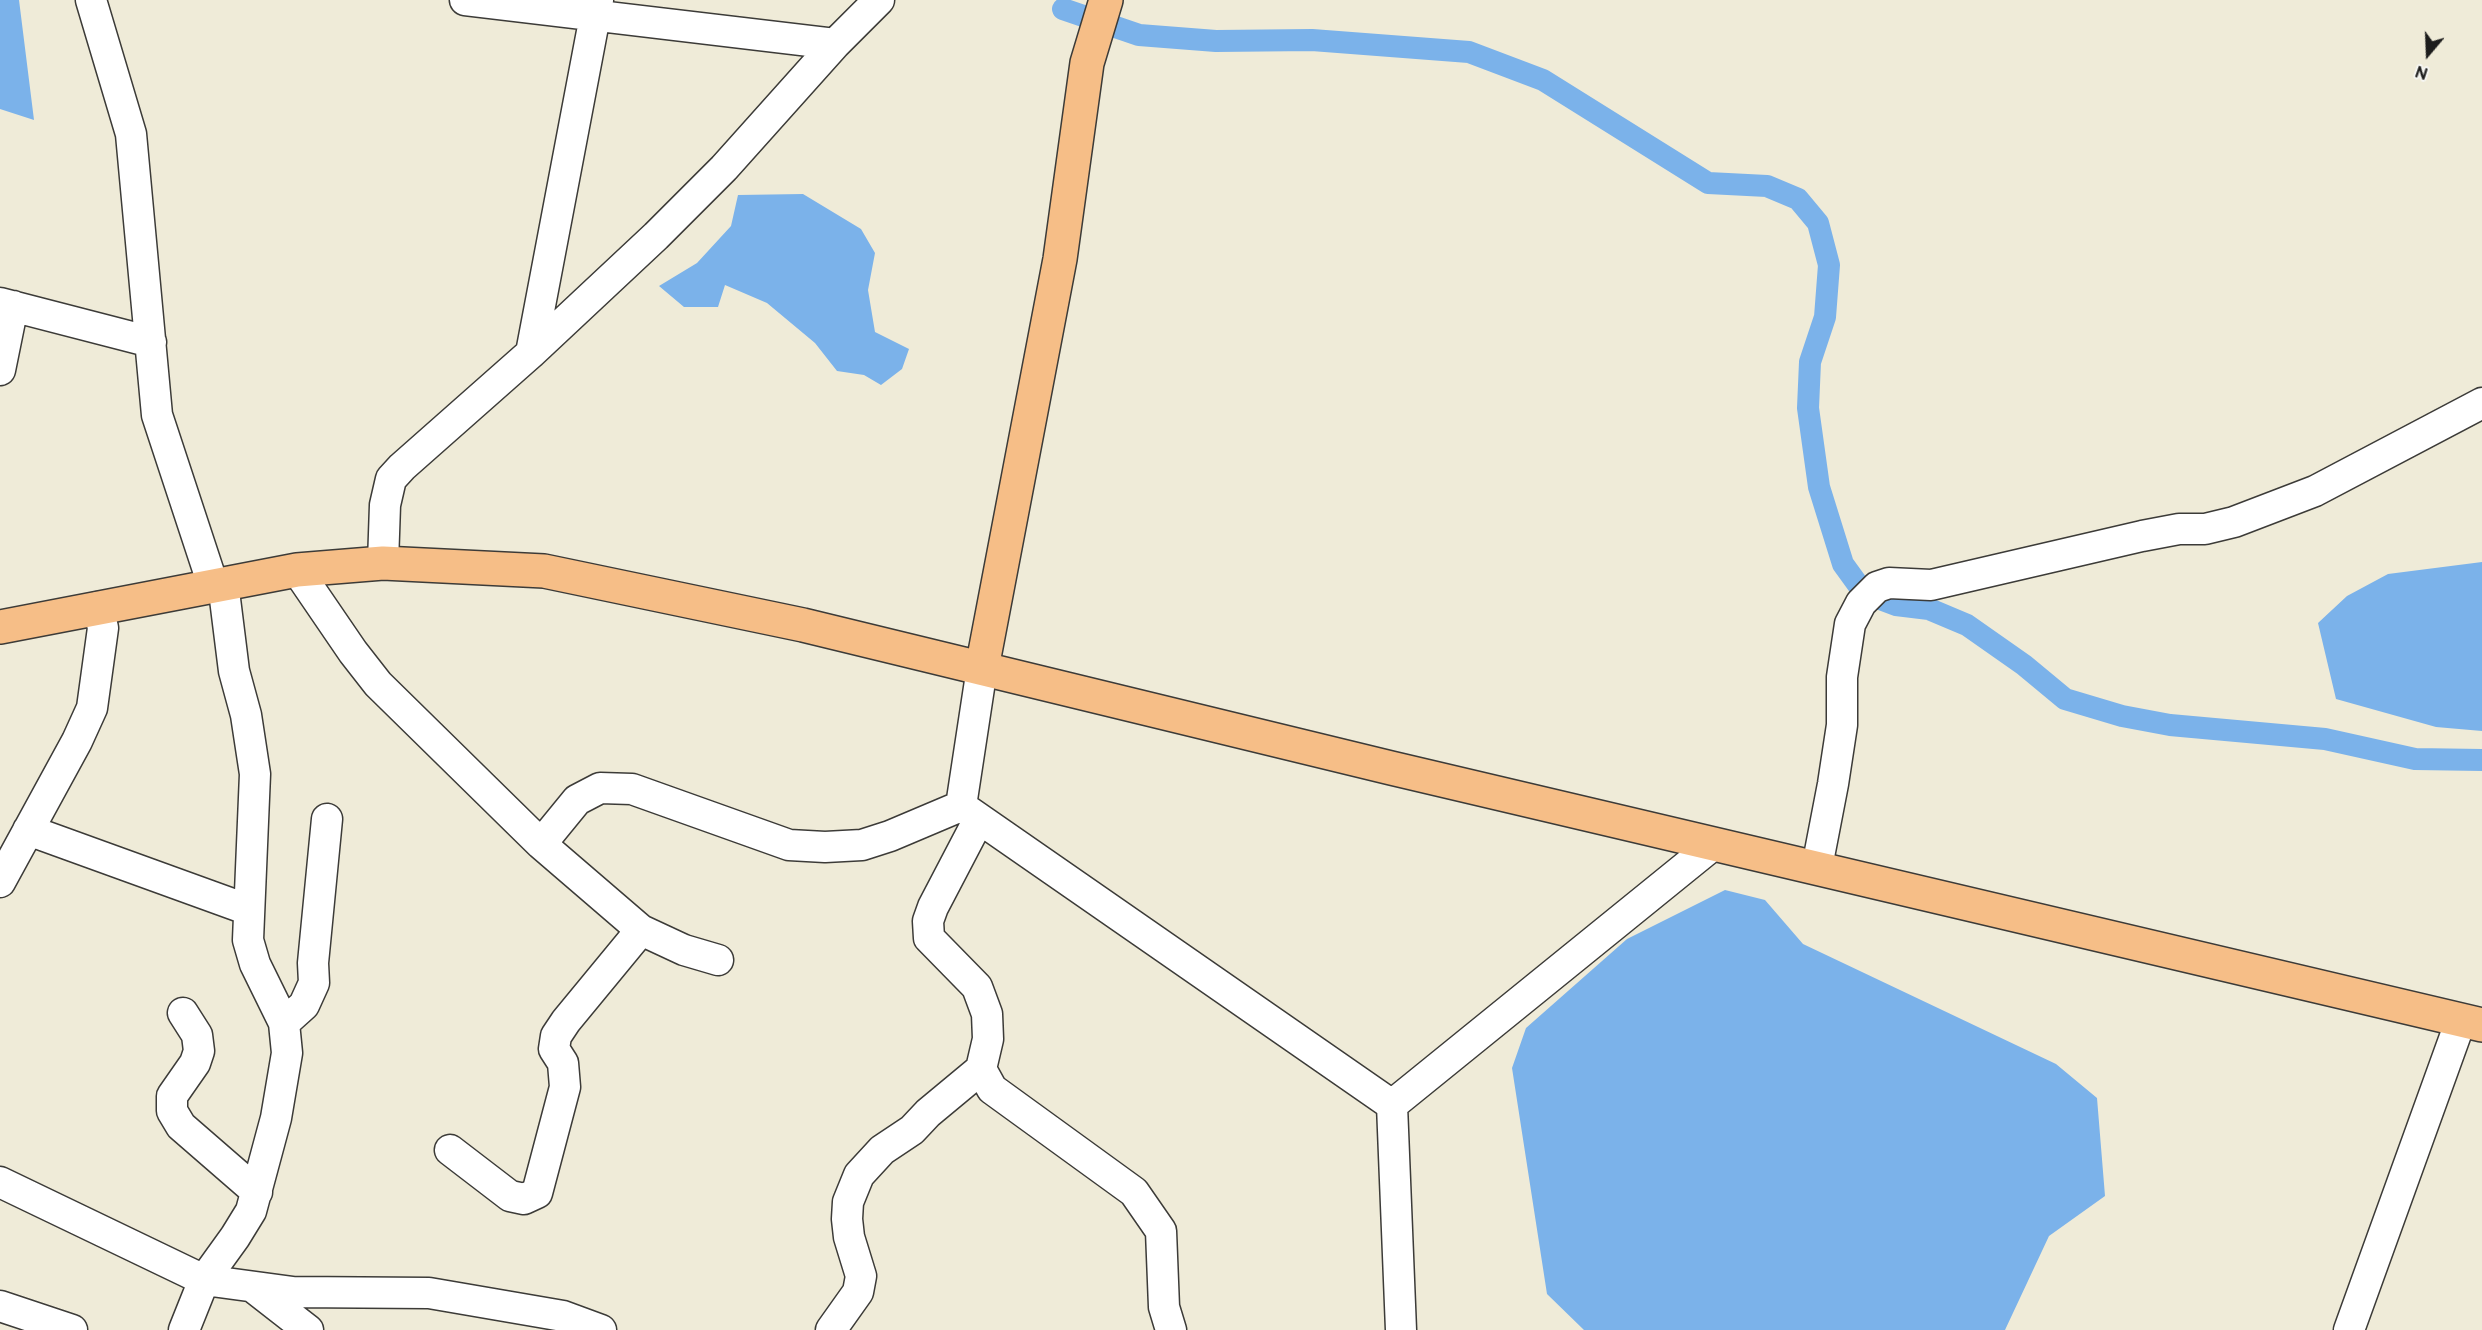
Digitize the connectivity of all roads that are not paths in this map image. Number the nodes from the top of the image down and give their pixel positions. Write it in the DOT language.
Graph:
graph roads {
  1 [pos="91,0"];
  2 [pos="465,0"];
  3 [pos="879,0"];
  4 [pos="1106,0"];
  5 [pos="596,7"];
  6 [pos="835,44"];
  7 [pos="7,305"];
  8 [pos="151,342"];
  9 [pos="531,353"];
  10 [pos="0,370"];
  11 [pos="2482,403"];
  12 [pos="383,563"];
  13 [pos="297,570"];
  14 [pos="208,586"];
  15 [pos="107,605"];
  16 [pos="0,627"];
  17 [pos="982,668"];
  18 [pos="970,812"];
  19 [pos="327,819"];
  20 [pos="28,830"];
  21 [pos="542,843"];
  22 [pos="1714,844"];
  23 [pos="1816,867"];
  24 [pos="0,882"];
  25 [pos="249,910"];
  26 [pos="642,930"];
  27 [pos="718,960"];
  28 [pos="183,1013"];
  29 [pos="2471,1022"];
  30 [pos="285,1023"];
  31 [pos="981,1069"];
  32 [pos="1392,1105"];
  33 [pos="450,1150"];
  34 [pos="0,1182"];
  35 [pos="257,1192"];
  36 [pos="204,1280"];
  37 [pos="252,1286"];
  38 [pos="0,1306"];
  39 [pos="72,1330"];
  40 [pos="184,1330"];
  41 [pos="308,1330"];
  42 [pos="601,1330"];
  43 [pos="831,1330"];
  44 [pos="1171,1330"];
  45 [pos="1401,1330"];
  46 [pos="2349,1330"];
  1 -- 8 [label="street"];
  2 -- 5 [label="street"];
  3 -- 6 [label="street"];
  4 -- 17 [label="main road"];
  5 -- 6 [label="street"];
  5 -- 9 [label="street"];
  6 -- 9 [label="street"];
  7 -- 8 [label="street"];
  7 -- 10 [label="street"];
  8 -- 14 [label="street"];
  9 -- 12 [label="street"];
  11 -- 23 [label="street"];
  12 -- 13 [label="main road"];
  12 -- 17 [label="main road"];
  13 -- 14 [label="main road"];
  13 -- 21 [label="street"];
  14 -- 15 [label="main road"];
  14 -- 25 [label="street"];
  15 -- 16 [label="main road"];
  15 -- 20 [label="street"];
  17 -- 18 [label="street"];
  17 -- 22 [label="main road"];
  18 -- 21 [label="street"];
  18 -- 31 [label="street"];
  18 -- 32 [label="street"];
  19 -- 30 [label="street"];
  20 -- 24 [label="street"];
  20 -- 25 [label="street"];
  21 -- 26 [label="street"];
  22 -- 23 [label="main road"];
  22 -- 32 [label="street"];
  23 -- 29 [label="main road"];
  25 -- 30 [label="street"];
  26 -- 27 [label="street"];
  26 -- 33 [label="street"];
  28 -- 35 [label="street"];
  29 -- 46 [label="street"];
  30 -- 35 [label="street"];
  31 -- 43 [label="street"];
  31 -- 44 [label="street"];
  32 -- 45 [label="street"];
  34 -- 36 [label="street"];
  35 -- 36 [label="street"];
  36 -- 37 [label="street"];
  36 -- 40 [label="street"];
  37 -- 41 [label="street"];
  37 -- 42 [label="street"];
  38 -- 39 [label="street"];
}
